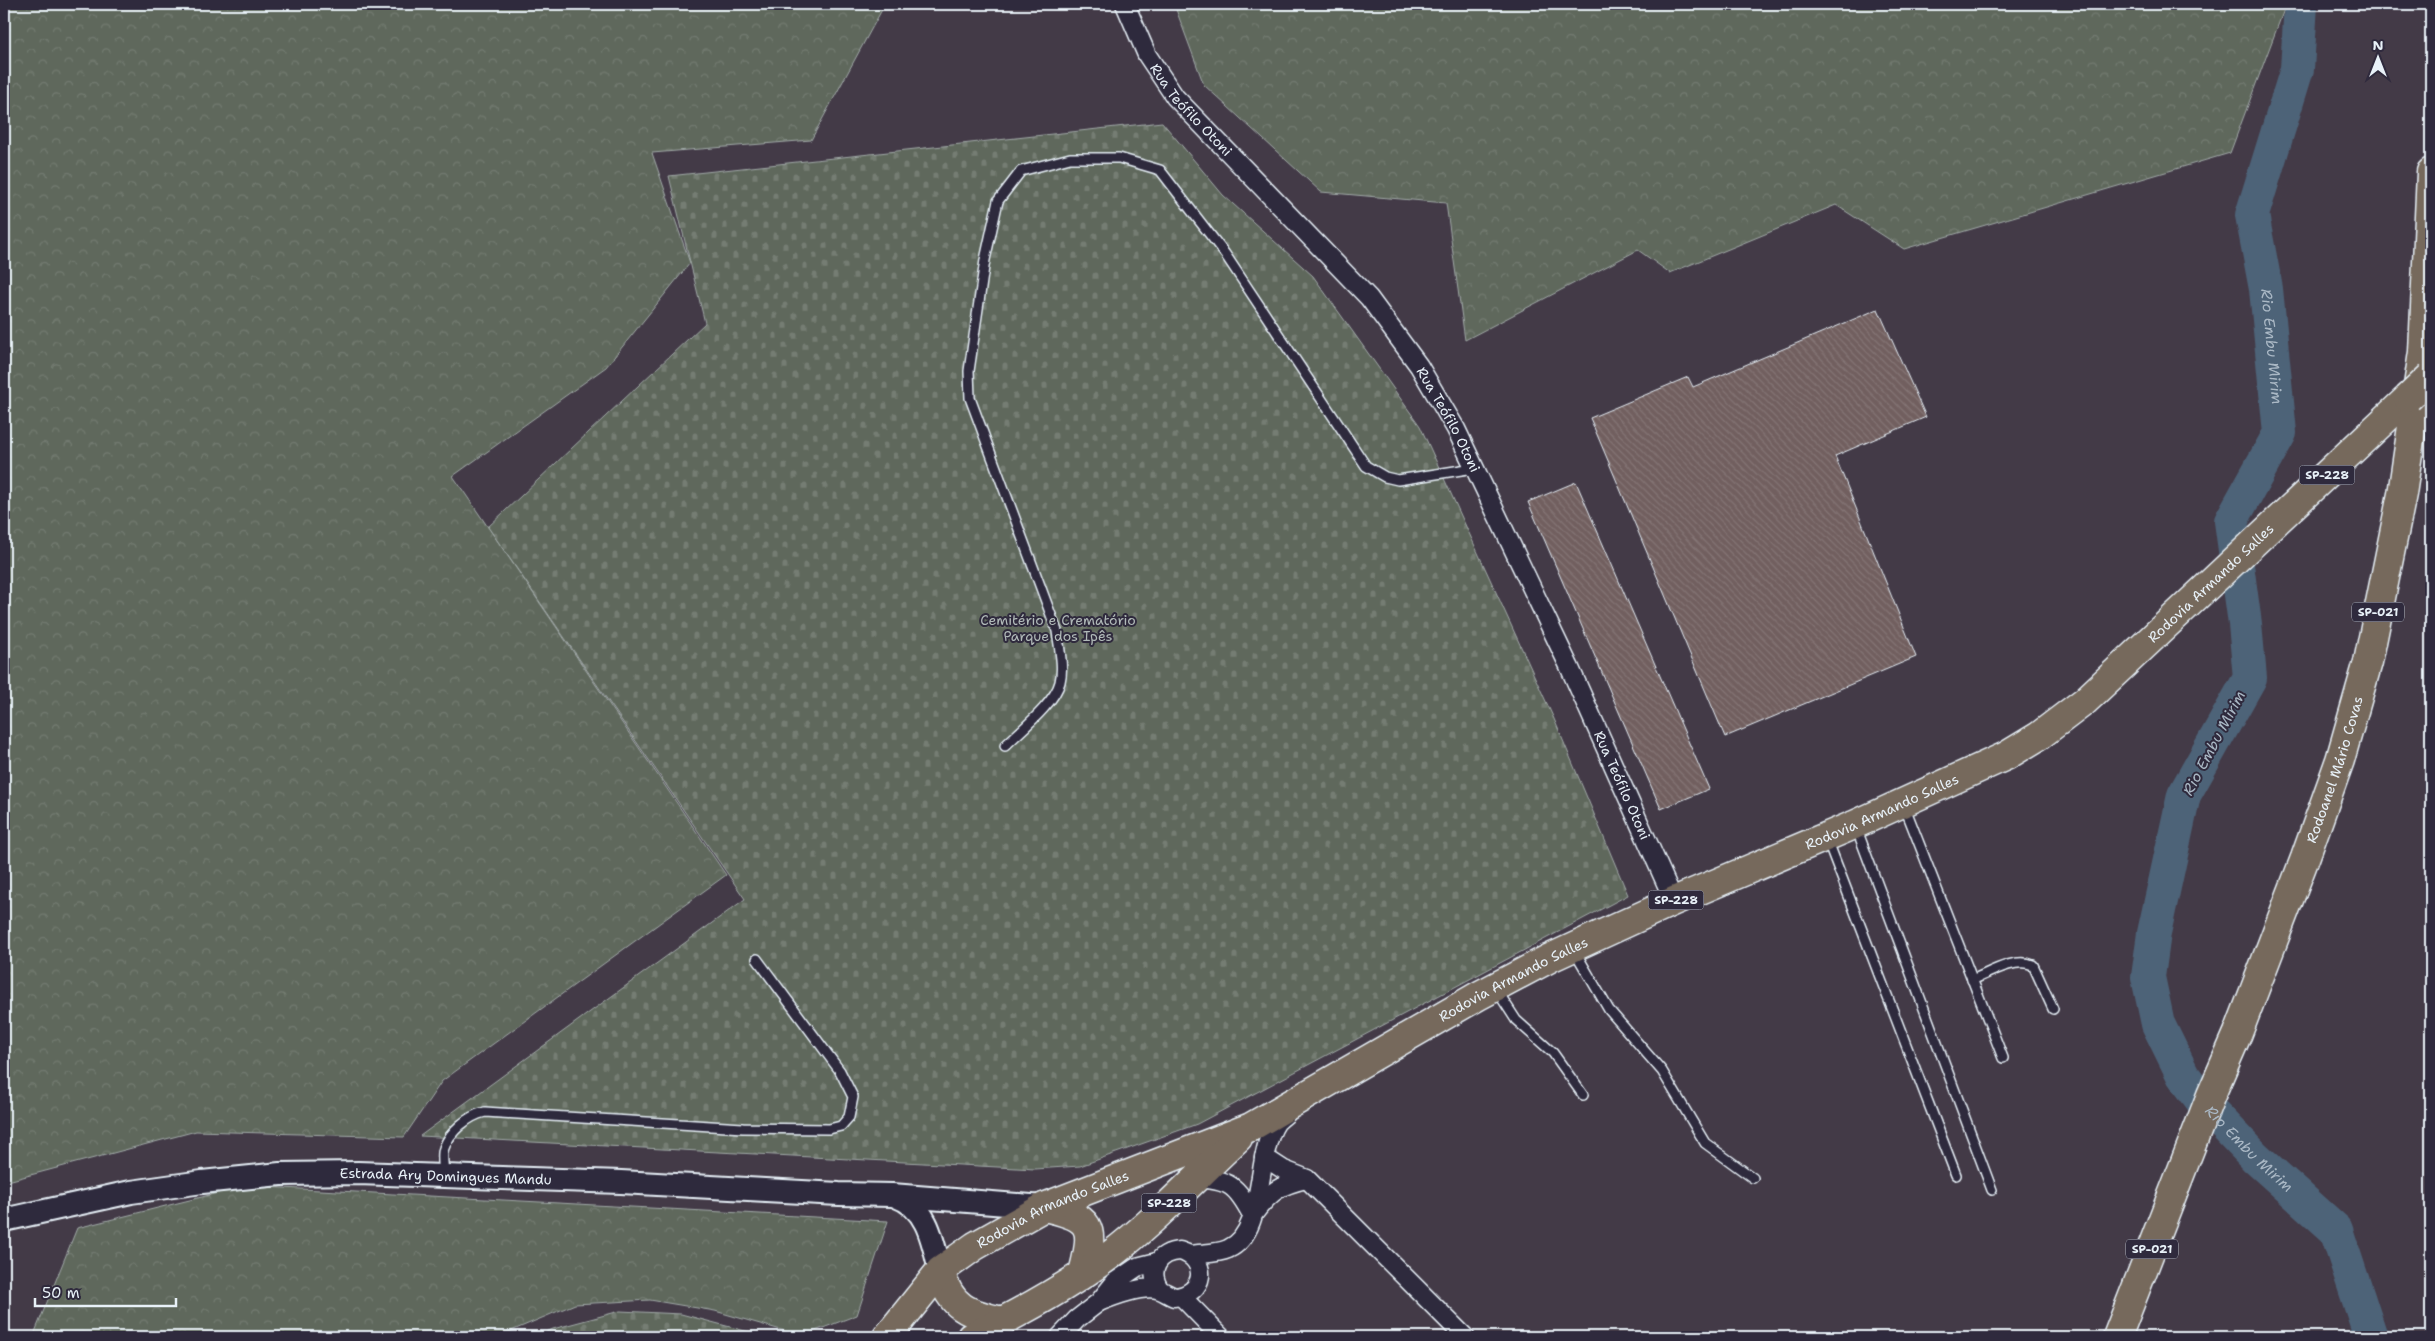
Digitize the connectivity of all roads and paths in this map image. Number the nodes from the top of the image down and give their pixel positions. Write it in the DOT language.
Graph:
graph roads {
  1 [pos="1125,4"];
  2 [pos="2431,172"];
  3 [pos="2431,376"];
  4 [pos="1474,468"];
  5 [pos="1005,746"];
  6 [pos="1903,803"];
  7 [pos="1854,825"];
  8 [pos="1826,837"];
  9 [pos="1674,901"];
  10 [pos="1573,948"];
  11 [pos="757,958"];
  12 [pos="1972,980"];
  13 [pos="1494,987"];
  14 [pos="2053,1009"];
  15 [pos="2004,1058"];
  16 [pos="1582,1094"];
  17 [pos="1306,1095"];
  18 [pos="1251,1127"];
  19 [pos="1264,1157"];
  20 [pos="1956,1175"];
  21 [pos="444,1176"];
  22 [pos="1195,1178"];
  23 [pos="1753,1178"];
  24 [pos="1307,1179"];
  25 [pos="1992,1190"];
  26 [pos="892,1195"];
  27 [pos="1044,1207"];
  28 [pos="1252,1216"];
  29 [pos="4,1220"];
  30 [pos="1220,1252"];
  31 [pos="1190,1255"];
  32 [pos="1157,1262"];
  33 [pos="940,1271"];
  34 [pos="1083,1273"];
  35 [pos="1200,1273"];
  36 [pos="1160,1290"];
  37 [pos="1182,1296"];
  38 [pos="1098,1302"];
  39 [pos="1003,1321"];
  40 [pos="887,1337"];
  41 [pos="972,1337"];
  42 [pos="1060,1337"];
  43 [pos="1221,1337"];
  44 [pos="1465,1337"];
  45 [pos="2117,1337"];
  1 -- 4 [label="street, Rua Teófilo Otoni"];
  2 -- 45 [label="main road, Rodoanel Mário Covas / SP-021"];
  3 -- 6 [label="main road, Rodovia Armando Salles / SP-228, bridge"];
  4 -- 5 [label="lane"];
  4 -- 9 [label="street, Rua Teófilo Otoni"];
  6 -- 7 [label="main road, Rodovia Armando Salles / SP-228"];
  6 -- 12 [label="lane"];
  7 -- 8 [label="main road, Rodovia Armando Salles / SP-228"];
  7 -- 25 [label="lane"];
  8 -- 9 [label="main road, Rodovia Armando Salles / SP-228"];
  8 -- 20 [label="lane"];
  9 -- 10 [label="main road, Rodovia Armando Salles / SP-228"];
  10 -- 13 [label="main road, Rodovia Armando Salles / SP-228"];
  10 -- 23 [label="lane"];
  11 -- 21 [label="lane"];
  12 -- 14 [label="lane"];
  12 -- 15 [label="lane"];
  13 -- 16 [label="lane"];
  13 -- 17 [label="main road, Rodovia Armando Salles / SP-228"];
  17 -- 18 [label="main road, Rodovia Armando Salles / SP-228"];
  17 -- 19 [label="street"];
  18 -- 22 [label="main road, Rodovia Armando Salles / SP-228"];
  18 -- 27 [label="main road, Rodovia Armando Salles / SP-228"];
  19 -- 24 [label="street"];
  19 -- 28 [label="street"];
  21 -- 26 [label="street, Estrada Ary Domingues Mandu"];
  21 -- 29 [label="street, Estrada Ary Domingues Mandu"];
  22 -- 28 [label="street"];
  22 -- 34 [label="main road, Rodovia Armando Salles / SP-228"];
  24 -- 28 [label="street"];
  24 -- 44 [label="street"];
  26 -- 27 [label="street, Estrada Ary Domingues Mandu"];
  26 -- 33 [label="street, Estrada Ary Domingues Mandu"];
  27 -- 33 [label="main road, Rodovia Armando Salles / SP-228"];
  27 -- 34 [label="main road"];
  28 -- 30 [label="street"];
  30 -- 31 [label="street"];
  30 -- 35 [label="street"];
  31 -- 32 [label="street"];
  31 -- 35 [label="street"];
  32 -- 36 [label="street"];
  32 -- 38 [label="street"];
  33 -- 39 [label="main road"];
  33 -- 40 [label="main road, Rodovia Armando Salles / SP-228"];
  34 -- 39 [label="main road, Rodovia Armando Salles / SP-228"];
  35 -- 37 [label="street"];
  36 -- 37 [label="street"];
  36 -- 38 [label="street"];
  37 -- 43 [label="street"];
  38 -- 42 [label="street"];
  39 -- 41 [label="main road, Rodovia Armando Salles / SP-228"];
}
